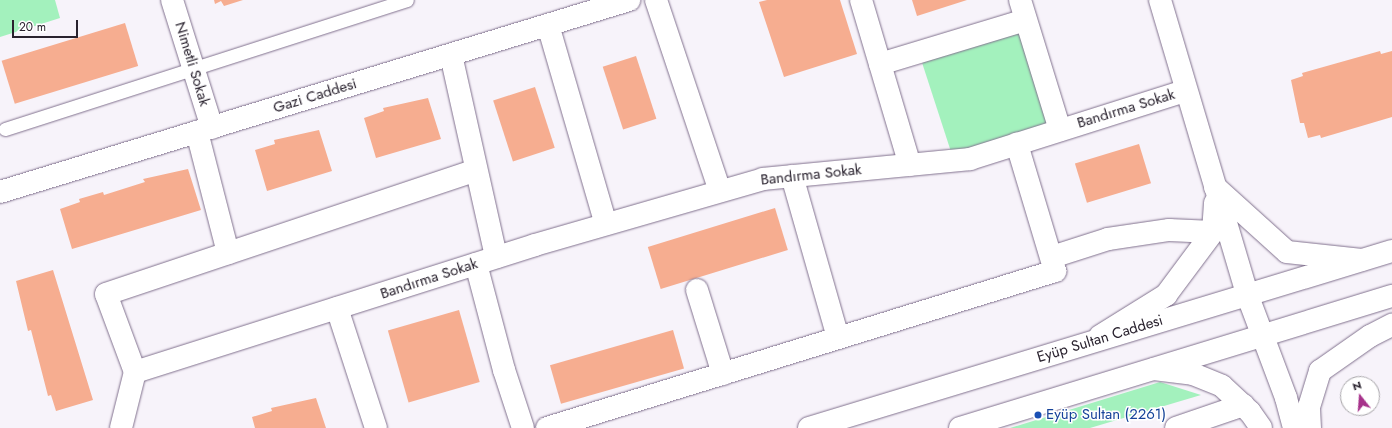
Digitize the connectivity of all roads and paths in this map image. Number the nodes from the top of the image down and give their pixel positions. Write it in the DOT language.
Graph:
graph roads {
  1 [pos="172,0"];
  2 [pos="407,0"];
  3 [pos="656,0"];
  4 [pos="861,0"];
  5 [pos="1160,0"];
  6 [pos="619,2"];
  7 [pos="1023,10"];
  8 [pos="548,25"];
  9 [pos="450,55"];
  10 [pos="880,64"];
  11 [pos="193,67"];
  12 [pos="1185,91"];
  13 [pos="5,129"];
  14 [pos="205,130"];
  15 [pos="1060,130"];
  16 [pos="1017,144"];
  17 [pos="910,165"];
  18 [pos="476,170"];
  19 [pos="792,176"];
  20 [pos="1215,187"];
  21 [pos="720,191"];
  22 [pos="0,192"];
  23 [pos="606,224"];
  24 [pos="1213,232"];
  25 [pos="1392,251"];
  26 [pos="228,253"];
  27 [pos="1052,257"];
  28 [pos="1362,260"];
  29 [pos="486,261"];
  30 [pos="697,290"];
  31 [pos="1247,294"];
  32 [pos="1392,296"];
  33 [pos="337,308"];
  34 [pos="1392,325"];
  35 [pos="1262,336"];
  36 [pos="838,338"];
  37 [pos="1094,340"];
  38 [pos="1154,369"];
  39 [pos="135,372"];
  40 [pos="723,374"];
  41 [pos="1243,405"];
  42 [pos="121,428"];
  43 [pos="376,428"];
  44 [pos="523,428"];
  45 [pos="547,428"];
  46 [pos="809,428"];
  47 [pos="960,428"];
  48 [pos="1176,428"];
  49 [pos="1261,428"];
  50 [pos="1294,428"];
  51 [pos="1310,428"];
  1 -- 11 [label="street, Nimetli Sokak"];
  2 -- 11 [label="lane"];
  3 -- 21 [label="street"];
  4 -- 10 [label="street"];
  5 -- 12 [label="street"];
  6 -- 8 [label="street, Gazi Caddesi"];
  7 -- 10 [label="street"];
  7 -- 15 [label="street"];
  8 -- 9 [label="street, Gazi Caddesi"];
  8 -- 23 [label="street"];
  9 -- 14 [label="street, Gazi Caddesi"];
  9 -- 18 [label="street"];
  10 -- 17 [label="street"];
  11 -- 13 [label="lane"];
  11 -- 14 [label="street, Nimetli Sokak"];
  12 -- 15 [label="street, Bandırma Sokak"];
  12 -- 20 [label="street"];
  14 -- 22 [label="street, Gazi Caddesi"];
  14 -- 26 [label="street, Nimetli Sokak"];
  15 -- 16 [label="street, Bandırma Sokak"];
  16 -- 17 [label="street, Bandırma Sokak"];
  16 -- 27 [label="street"];
  17 -- 19 [label="street, Bandırma Sokak"];
  18 -- 26 [label="street"];
  18 -- 29 [label="street"];
  19 -- 21 [label="street, Bandırma Sokak"];
  19 -- 36 [label="street"];
  20 -- 24 [label="street"];
  20 -- 28 [label="street"];
  20 -- 31 [label="street"];
  21 -- 23 [label="street, Bandırma Sokak"];
  23 -- 29 [label="street, Bandırma Sokak"];
  24 -- 27 [label="street"];
  24 -- 37 [label="street"];
  25 -- 28 [label="street, Eyüp Sultan Caddesi"];
  26 -- 39 [label="street"];
  27 -- 36 [label="street"];
  28 -- 31 [label="street, Eyüp Sultan Caddesi"];
  29 -- 33 [label="street, Bandırma Sokak"];
  29 -- 44 [label="street"];
  30 -- 40 [label="street"];
  31 -- 35 [label="street"];
  31 -- 37 [label="street, Eyüp Sultan Caddesi"];
  32 -- 35 [label="street"];
  33 -- 39 [label="street, Bandırma Sokak"];
  33 -- 43 [label="street"];
  34 -- 51 [label="street"];
  35 -- 38 [label="street"];
  35 -- 50 [label="street"];
  36 -- 40 [label="street"];
  37 -- 46 [label="street, Eyüp Sultan Caddesi"];
  38 -- 41 [label="street"];
  38 -- 47 [label="street"];
  39 -- 42 [label="street"];
  40 -- 45 [label="street"];
  41 -- 48 [label="street"];
  41 -- 49 [label="street"];
}
